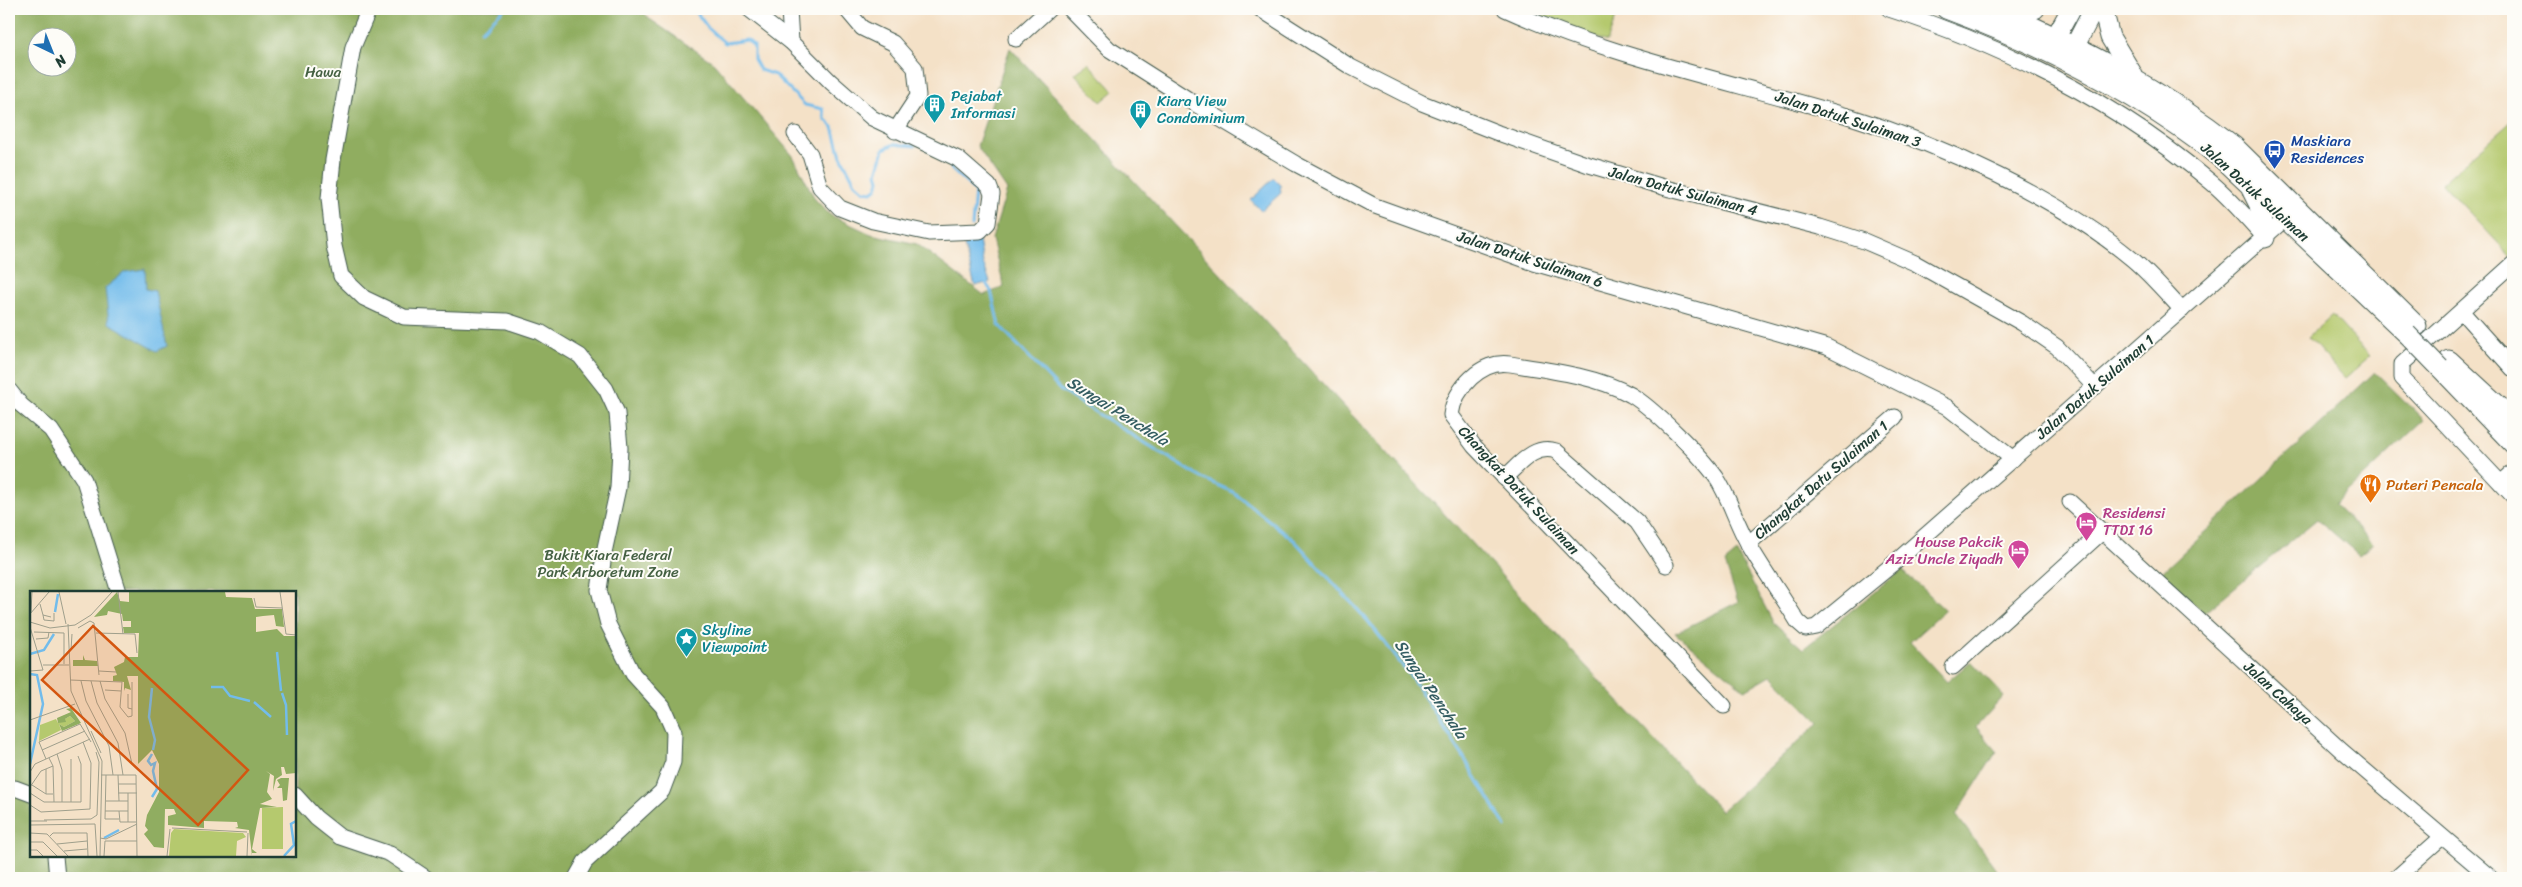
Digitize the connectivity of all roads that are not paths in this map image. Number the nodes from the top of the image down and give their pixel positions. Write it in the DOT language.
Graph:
graph roads {
  1 [pos="368,9"];
  2 [pos="749,9"];
  3 [pos="789,9"];
  4 [pos="846,9"];
  5 [pos="1049,9"];
  6 [pos="1070,9"];
  7 [pos="1260,9"];
  8 [pos="1505,9"];
  9 [pos="1889,9"];
  10 [pos="1946,9"];
  11 [pos="2035,9"];
  12 [pos="2071,9"];
  13 [pos="2094,9"];
  14 [pos="2103,9"];
  15 [pos="2000,11"];
  16 [pos="1016,39"];
  17 [pos="791,42"];
  18 [pos="2052,44"];
  19 [pos="2071,53"];
  20 [pos="2135,79"];
  21 [pos="895,131"];
  22 [pos="795,134"];
  23 [pos="2249,184"];
  24 [pos="2292,213"];
  25 [pos="2265,238"];
  26 [pos="2513,264"];
  27 [pos="2182,310"];
  28 [pos="2462,312"];
  29 [pos="2445,364"];
  30 [pos="2513,369"];
  31 [pos="2096,387"];
  32 [pos="9,390"];
  33 [pos="1895,417"];
  34 [pos="2513,420"];
  35 [pos="2513,444"];
  36 [pos="2013,459"];
  37 [pos="2513,472"];
  38 [pos="1504,478"];
  39 [pos="2501,483"];
  40 [pos="2513,496"];
  41 [pos="2070,502"];
  42 [pos="2102,532"];
  43 [pos="1748,544"];
  44 [pos="1666,565"];
  45 [pos="1892,565"];
  46 [pos="119,591"];
  47 [pos="1953,667"];
  48 [pos="1724,706"];
  49 [pos="9,791"];
  50 [pos="30,794"];
  51 [pos="296,796"];
  52 [pos="2441,838"];
  53 [pos="54,857"];
  54 [pos="57,878"];
  55 [pos="426,878"];
  56 [pos="576,878"];
  57 [pos="2396,878"];
  58 [pos="2491,878"];
  1 -- 56 [label="street"];
  2 -- 17 [label="street"];
  3 -- 17 [label="street"];
  4 -- 21 [label="street"];
  5 -- 16 [label="street"];
  6 -- 36 [label="street, Jalan Datuk Sulaiman 6"];
  7 -- 31 [label="street, Jalan Datuk Sulaiman 4"];
  8 -- 27 [label="street, Jalan Datuk Sulaiman 3"];
  9 -- 25 [label="street, Jalan Datuk Sulaiman"];
  10 -- 18 [label="main road, Jalan Datuk Sulaiman"];
  11 -- 15 [label="main road"];
  12 -- 18 [label="main road"];
  13 -- 19 [label="main road"];
  14 -- 20 [label="main road"];
  15 -- 18 [label="main road, Jalan Datuk Sulaiman"];
  17 -- 21 [label="street"];
  18 -- 19 [label="main road, Jalan Datuk Sulaiman"];
  19 -- 20 [label="main road, Jalan Datuk Sulaiman"];
  19 -- 23 [label="main road, Jalan Datuk Sulaiman"];
  20 -- 24 [label="main road, Jalan Datuk Sulaiman"];
  21 -- 22 [label="street"];
  23 -- 24 [label="main road, Jalan Datuk Sulaiman"];
  23 -- 25 [label="main road"];
  24 -- 25 [label="street, Jalan Datuk Sulaiman 1"];
  24 -- 29 [label="main road, Jalan Datuk Sulaiman, bridge"];
  25 -- 27 [label="street, Jalan Datuk Sulaiman 1"];
  26 -- 28 [label="street"];
  27 -- 31 [label="street, Jalan Datuk Sulaiman 1"];
  28 -- 30 [label="street"];
  28 -- 39 [label="street"];
  29 -- 34 [label="main road, Jalan Datuk Sulaiman"];
  29 -- 35 [label="main road, Jalan Datuk Sulaiman"];
  31 -- 36 [label="street, Jalan Datuk Sulaiman 1"];
  32 -- 46 [label="street"];
  33 -- 43 [label="street, Changkat Datu Sulaiman 1"];
  36 -- 45 [label="street, Jalan Datuk Sulaiman 1"];
  37 -- 39 [label="street"];
  38 -- 43 [label="street, Changkat Datuk Sulaiman"];
  38 -- 44 [label="street"];
  38 -- 48 [label="street, Changkat Datuk Sulaiman"];
  39 -- 40 [label="street"];
  41 -- 42 [label="street, Jalan Cahaya"];
  42 -- 47 [label="street"];
  42 -- 52 [label="street, Jalan Cahaya"];
  43 -- 45 [label="street, Changkat Datuk Sulaiman"];
  49 -- 50 [label="street"];
  51 -- 55 [label="street"];
  52 -- 57 [label="street"];
  52 -- 58 [label="street, Jalan Cahaya"];
  53 -- 54 [label="street"];
}
